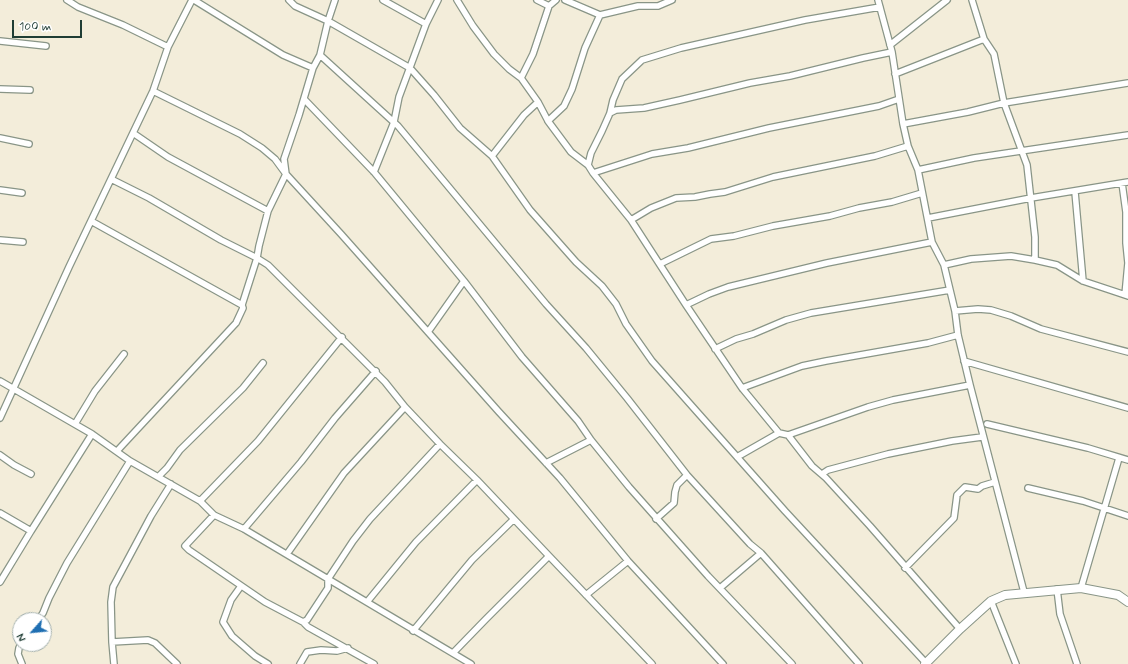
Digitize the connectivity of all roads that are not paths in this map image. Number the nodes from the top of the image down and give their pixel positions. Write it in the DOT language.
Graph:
graph roads {
  1 [pos="67,0"];
  2 [pos="193,0"];
  3 [pos="289,0"];
  4 [pos="335,0"];
  5 [pos="383,0"];
  6 [pos="438,0"];
  7 [pos="458,0"];
  8 [pos="537,0"];
  9 [pos="556,0"];
  10 [pos="565,0"];
  11 [pos="672,0"];
  12 [pos="878,0"];
  13 [pos="946,0"];
  14 [pos="972,0"];
  15 [pos="659,3"];
  16 [pos="550,6"];
  17 [pos="880,7"];
  18 [pos="600,15"];
  19 [pos="328,21"];
  20 [pos="426,24"];
  21 [pos="984,39"];
  22 [pos="0,41"];
  23 [pos="890,45"];
  24 [pos="46,46"];
  25 [pos="168,47"];
  26 [pos="892,52"];
  27 [pos="320,55"];
  28 [pos="313,68"];
  29 [pos="410,68"];
  30 [pos="895,74"];
  31 [pos="521,78"];
  32 [pos="1128,83"];
  33 [pos="0,89"];
  34 [pos="30,90"];
  35 [pos="153,91"];
  36 [pos="304,99"];
  37 [pos="899,99"];
  38 [pos="538,102"];
  39 [pos="1004,103"];
  40 [pos="610,113"];
  41 [pos="548,121"];
  42 [pos="394,122"];
  43 [pos="903,124"];
  44 [pos="133,133"];
  45 [pos="1128,135"];
  46 [pos="0,138"];
  47 [pos="29,144"];
  48 [pos="908,146"];
  49 [pos="1022,150"];
  50 [pos="492,156"];
  51 [pos="588,165"];
  52 [pos="918,170"];
  53 [pos="374,172"];
  54 [pos="593,173"];
  55 [pos="286,174"];
  56 [pos="111,179"];
  57 [pos="1125,183"];
  58 [pos="0,190"];
  59 [pos="22,192"];
  60 [pos="1075,192"];
  61 [pos="922,193"];
  62 [pos="1031,198"];
  63 [pos="268,211"];
  64 [pos="928,218"];
  65 [pos="631,220"];
  66 [pos="91,221"];
  67 [pos="0,240"];
  68 [pos="23,242"];
  69 [pos="932,242"];
  70 [pos="1127,248"];
  71 [pos="257,258"];
  72 [pos="1034,260"];
  73 [pos="660,264"];
  74 [pos="944,265"];
  75 [pos="464,281"];
  76 [pos="1083,281"];
  77 [pos="950,290"];
  78 [pos="1127,295"];
  79 [pos="242,305"];
  80 [pos="686,305"];
  81 [pos="955,311"];
  82 [pos="428,332"];
  83 [pos="958,335"];
  84 [pos="342,337"];
  85 [pos="716,349"];
  86 [pos="1128,352"];
  87 [pos="124,354"];
  88 [pos="964,361"];
  89 [pos="263,363"];
  90 [pos="376,371"];
  91 [pos="0,381"];
  92 [pos="970,386"];
  93 [pos="14,388"];
  94 [pos="742,388"];
  95 [pos="405,407"];
  96 [pos="1128,408"];
  97 [pos="0,418"];
  98 [pos="75,424"];
  99 [pos="987,424"];
  100 [pos="779,433"];
  101 [pos="92,434"];
  102 [pos="788,435"];
  103 [pos="982,437"];
  104 [pos="591,440"];
  105 [pos="440,444"];
  106 [pos="116,451"];
  107 [pos="0,455"];
  108 [pos="737,457"];
  109 [pos="1119,458"];
  110 [pos="1128,460"];
  111 [pos="130,461"];
  112 [pos="546,463"];
  113 [pos="31,474"];
  114 [pos="822,474"];
  115 [pos="687,475"];
  116 [pos="158,477"];
  117 [pos="477,480"];
  118 [pos="995,482"];
  119 [pos="171,484"];
  120 [pos="1028,488"];
  121 [pos="200,500"];
  122 [pos="1104,508"];
  123 [pos="0,513"];
  124 [pos="214,515"];
  125 [pos="1128,516"];
  126 [pos="514,519"];
  127 [pos="656,519"];
  128 [pos="244,529"];
  129 [pos="30,531"];
  130 [pos="761,553"];
  131 [pos="287,554"];
  132 [pos="549,556"];
  133 [pos="628,561"];
  134 [pos="906,568"];
  135 [pos="328,579"];
  136 [pos="0,582"];
  137 [pos="241,586"];
  138 [pos="720,588"];
  139 [pos="1082,588"];
  140 [pos="1057,589"];
  141 [pos="1024,592"];
  142 [pos="586,595"];
  143 [pos="991,601"];
  144 [pos="367,602"];
  145 [pos="1128,602"];
  146 [pos="44,612"];
  147 [pos="303,622"];
  148 [pos="960,629"];
  149 [pos="413,631"];
  150 [pos="112,642"];
  151 [pos="348,648"];
  152 [pos="18,652"];
  153 [pos="453,654"];
  154 [pos="22,664"];
  155 [pos="114,664"];
  156 [pos="177,664"];
  157 [pos="268,664"];
  158 [pos="300,664"];
  159 [pos="374,664"];
  160 [pos="471,664"];
  161 [pos="652,664"];
  162 [pos="723,664"];
  163 [pos="792,664"];
  164 [pos="859,664"];
  165 [pos="926,664"];
  166 [pos="1016,664"];
  167 [pos="1077,664"];
  1 -- 25 [label="street"];
  2 -- 25 [label="street"];
  2 -- 28 [label="street"];
  3 -- 19 [label="street"];
  4 -- 19 [label="street"];
  5 -- 20 [label="street"];
  6 -- 20 [label="street"];
  7 -- 31 [label="street"];
  8 -- 16 [label="street"];
  9 -- 16 [label="street"];
  10 -- 18 [label="street"];
  11 -- 15 [label="street"];
  12 -- 17 [label="street"];
  13 -- 23 [label="street"];
  14 -- 21 [label="street"];
  15 -- 18 [label="street"];
  16 -- 31 [label="street"];
  17 -- 23 [label="street"];
  17 -- 40 [label="street"];
  18 -- 41 [label="street"];
  19 -- 27 [label="street"];
  19 -- 29 [label="street"];
  20 -- 29 [label="street"];
  21 -- 30 [label="street"];
  21 -- 39 [label="street"];
  22 -- 24 [label="street"];
  23 -- 26 [label="street"];
  25 -- 35 [label="street"];
  26 -- 30 [label="street"];
  26 -- 40 [label="street"];
  27 -- 28 [label="street"];
  27 -- 42 [label="street"];
  28 -- 36 [label="street"];
  29 -- 42 [label="street"];
  29 -- 50 [label="street"];
  30 -- 37 [label="street"];
  31 -- 38 [label="street"];
  32 -- 39 [label="street"];
  33 -- 34 [label="street"];
  35 -- 44 [label="street"];
  35 -- 55 [label="street"];
  36 -- 53 [label="street"];
  36 -- 55 [label="street"];
  37 -- 43 [label="street"];
  37 -- 54 [label="street"];
  38 -- 41 [label="street"];
  38 -- 50 [label="street"];
  39 -- 43 [label="street"];
  39 -- 49 [label="street"];
  40 -- 51 [label="street"];
  41 -- 51 [label="street"];
  42 -- 53 [label="street"];
  42 -- 115 [label="street"];
  43 -- 48 [label="street"];
  44 -- 56 [label="street"];
  44 -- 63 [label="street"];
  45 -- 49 [label="street"];
  46 -- 47 [label="street"];
  48 -- 52 [label="street"];
  48 -- 65 [label="street"];
  49 -- 52 [label="street"];
  49 -- 62 [label="street"];
  50 -- 108 [label="street"];
  51 -- 54 [label="street"];
  52 -- 61 [label="street"];
  53 -- 75 [label="street"];
  54 -- 65 [label="street"];
  55 -- 63 [label="street"];
  55 -- 82 [label="street"];
  56 -- 66 [label="street"];
  56 -- 71 [label="street"];
  57 -- 60 [label="street"];
  57 -- 70 [label="street"];
  58 -- 59 [label="street"];
  60 -- 62 [label="street"];
  60 -- 76 [label="street"];
  61 -- 64 [label="street"];
  61 -- 73 [label="street"];
  62 -- 64 [label="street"];
  62 -- 72 [label="street"];
  63 -- 71 [label="street"];
  64 -- 69 [label="street"];
  65 -- 73 [label="street"];
  66 -- 79 [label="street"];
  66 -- 93 [label="street"];
  67 -- 68 [label="street"];
  69 -- 74 [label="street"];
  69 -- 80 [label="street"];
  70 -- 78 [label="street"];
  71 -- 79 [label="street"];
  71 -- 84 [label="street"];
  72 -- 74 [label="street"];
  72 -- 76 [label="street"];
  73 -- 80 [label="street"];
  74 -- 77 [label="street"];
  75 -- 82 [label="street"];
  75 -- 104 [label="street"];
  76 -- 78 [label="street"];
  77 -- 81 [label="street"];
  77 -- 85 [label="street"];
  79 -- 106 [label="street"];
  80 -- 85 [label="street"];
  81 -- 83 [label="street"];
  81 -- 86 [label="street"];
  82 -- 112 [label="street"];
  83 -- 88 [label="street"];
  83 -- 94 [label="street"];
  84 -- 90 [label="street"];
  84 -- 121 [label="street"];
  85 -- 94 [label="street"];
  87 -- 98 [label="street"];
  88 -- 92 [label="street"];
  88 -- 96 [label="street"];
  89 -- 116 [label="street"];
  90 -- 95 [label="street"];
  90 -- 128 [label="street"];
  91 -- 93 [label="street"];
  92 -- 102 [label="street"];
  92 -- 103 [label="street"];
  93 -- 97 [label="street"];
  93 -- 98 [label="street"];
  94 -- 100 [label="street"];
  95 -- 105 [label="street"];
  95 -- 131 [label="street"];
  98 -- 101 [label="street"];
  99 -- 109 [label="street"];
  100 -- 102 [label="street"];
  100 -- 108 [label="street"];
  101 -- 106 [label="street"];
  101 -- 129 [label="street"];
  102 -- 114 [label="street"];
  103 -- 114 [label="street"];
  103 -- 118 [label="street"];
  104 -- 112 [label="street"];
  104 -- 127 [label="street"];
  105 -- 117 [label="street"];
  105 -- 135 [label="street"];
  106 -- 111 [label="street"];
  107 -- 113 [label="street"];
  108 -- 165 [label="street"];
  109 -- 110 [label="street"];
  109 -- 122 [label="street"];
  111 -- 116 [label="street"];
  111 -- 146 [label="street"];
  112 -- 133 [label="street"];
  114 -- 134 [label="street"];
  115 -- 127 [label="street"];
  115 -- 130 [label="street"];
  116 -- 119 [label="street"];
  117 -- 126 [label="street"];
  117 -- 144 [label="street"];
  118 -- 134 [label="street"];
  118 -- 141 [label="street"];
  119 -- 121 [label="street"];
  119 -- 150 [label="street"];
  120 -- 122 [label="street"];
  121 -- 124 [label="street"];
  122 -- 125 [label="street"];
  122 -- 139 [label="street"];
  123 -- 129 [label="street"];
  124 -- 128 [label="street"];
  124 -- 137 [label="street"];
  126 -- 132 [label="street"];
  126 -- 149 [label="street"];
  127 -- 138 [label="street"];
  128 -- 131 [label="street"];
  129 -- 136 [label="street"];
  130 -- 138 [label="street"];
  130 -- 164 [label="street"];
  131 -- 135 [label="street"];
  132 -- 142 [label="street"];
  132 -- 153 [label="street"];
  133 -- 142 [label="street"];
  133 -- 162 [label="street"];
  134 -- 148 [label="street"];
  135 -- 144 [label="street"];
  135 -- 147 [label="street"];
  137 -- 147 [label="street"];
  137 -- 157 [label="street"];
  138 -- 163 [label="street"];
  139 -- 140 [label="street"];
  139 -- 145 [label="street"];
  140 -- 141 [label="street"];
  140 -- 167 [label="street"];
  141 -- 143 [label="street"];
  142 -- 161 [label="street"];
  143 -- 148 [label="street"];
  143 -- 166 [label="street"];
  144 -- 149 [label="street"];
  147 -- 151 [label="street"];
  148 -- 165 [label="street"];
  149 -- 153 [label="street"];
  150 -- 155 [label="street"];
  150 -- 156 [label="street"];
  151 -- 158 [label="street"];
  151 -- 159 [label="street"];
  152 -- 154 [label="street"];
  153 -- 160 [label="street"];
}
